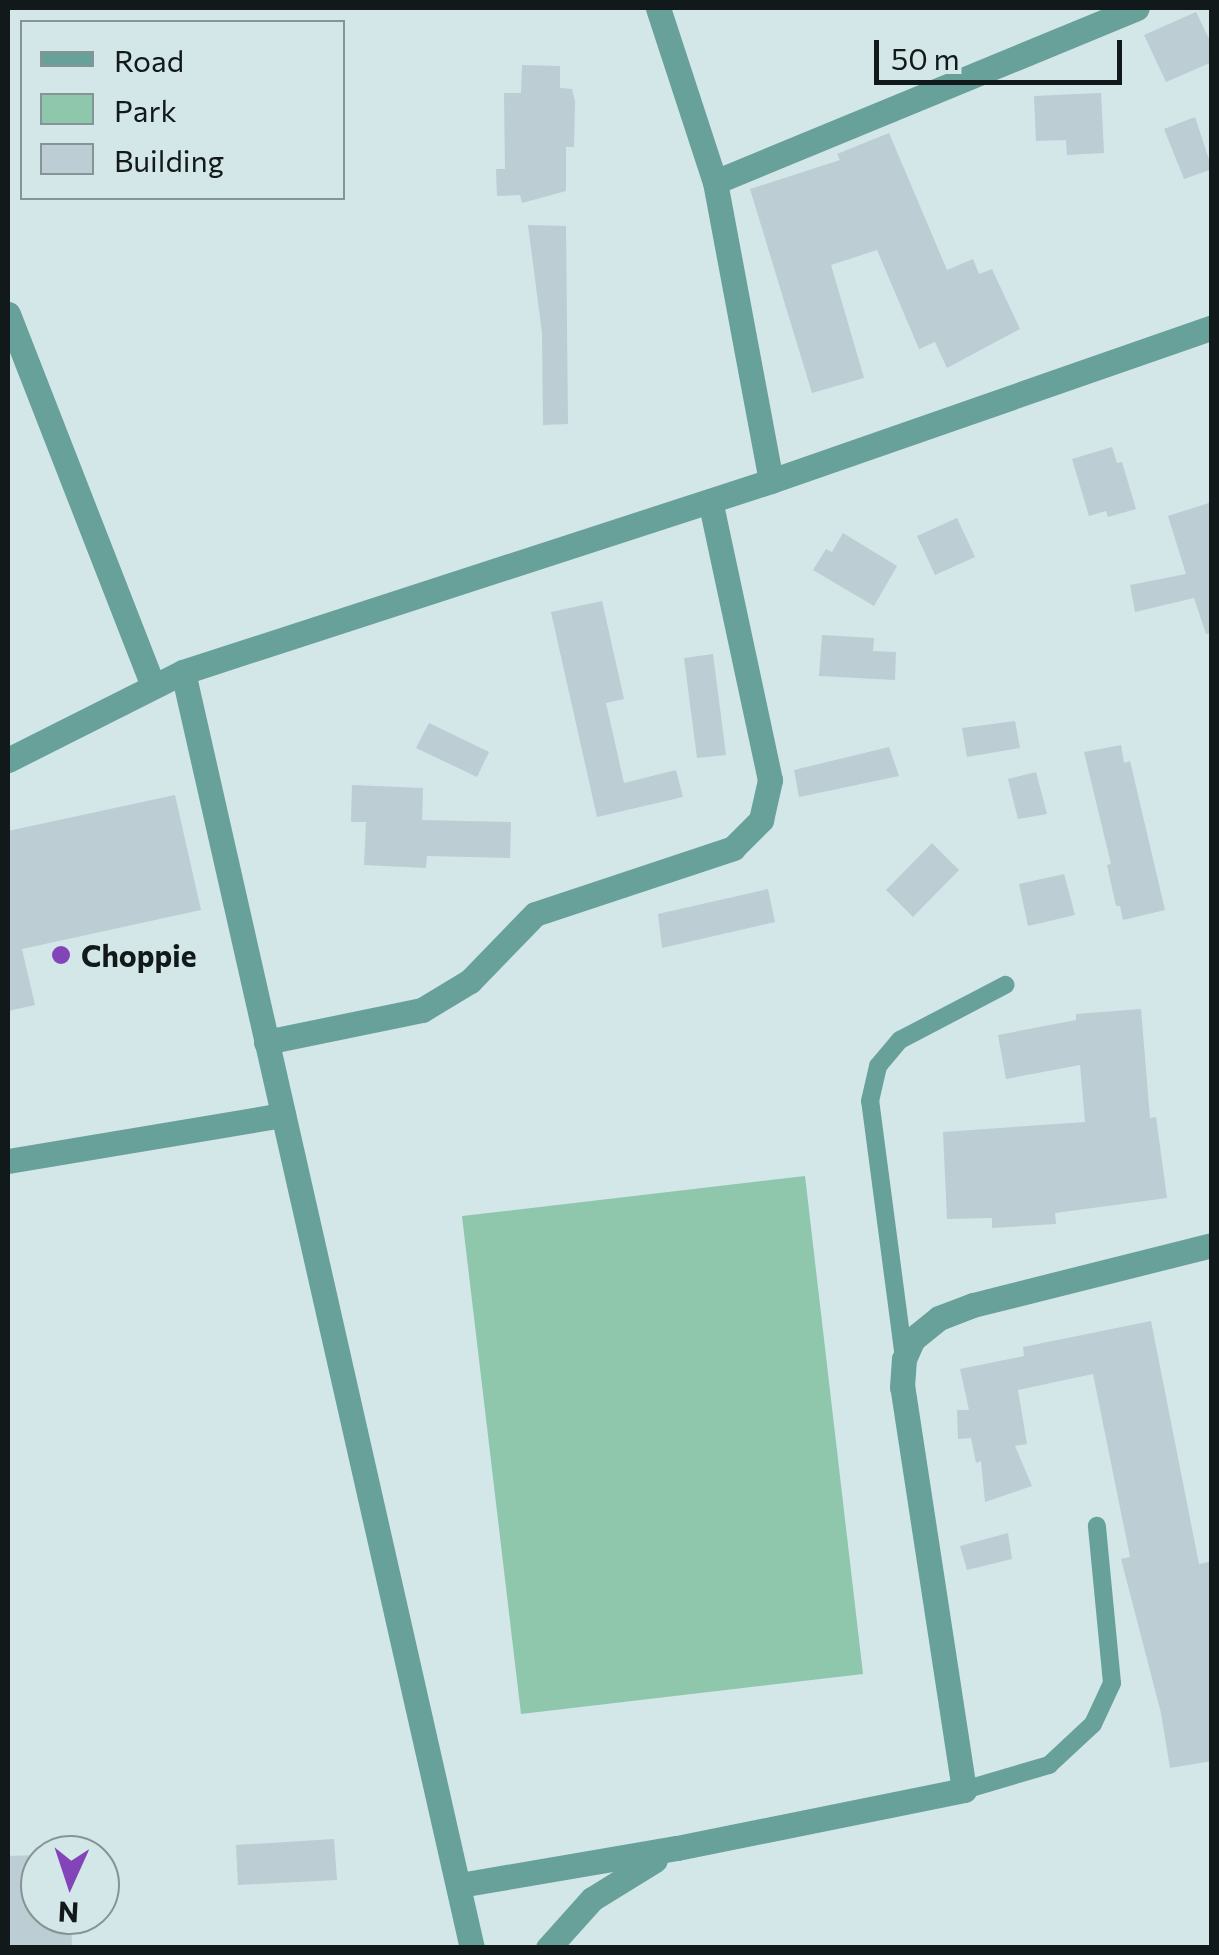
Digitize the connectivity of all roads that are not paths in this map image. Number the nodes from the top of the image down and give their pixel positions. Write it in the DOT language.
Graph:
graph roads {
  1 [pos="658,8"];
  2 [pos="1138,8"];
  3 [pos="714,182"];
  4 [pos="8,314"];
  5 [pos="1212,327"];
  6 [pos="770,481"];
  7 [pos="710,501"];
  8 [pos="183,672"];
  9 [pos="154,686"];
  10 [pos="8,760"];
  11 [pos="1005,985"];
  12 [pos="266,1042"];
  13 [pos="282,1116"];
  14 [pos="8,1161"];
  15 [pos="1212,1246"];
  16 [pos="904,1359"];
  17 [pos="1098,1526"];
  18 [pos="964,1790"];
  19 [pos="677,1848"];
  20 [pos="460,1886"];
  21 [pos="472,1948"];
  22 [pos="548,1948"];
  1 -- 3 [label="street"];
  2 -- 3 [label="street"];
  3 -- 6 [label="street"];
  4 -- 9 [label="street"];
  5 -- 6 [label="street"];
  6 -- 7 [label="street"];
  7 -- 8 [label="street"];
  7 -- 12 [label="street"];
  8 -- 9 [label="street"];
  8 -- 12 [label="street"];
  9 -- 10 [label="street"];
  11 -- 16 [label="lane"];
  12 -- 13 [label="street"];
  13 -- 14 [label="street"];
  13 -- 20 [label="street"];
  15 -- 16 [label="street"];
  16 -- 18 [label="street"];
  17 -- 18 [label="lane"];
  18 -- 19 [label="street"];
  19 -- 20 [label="street"];
  19 -- 22 [label="street"];
  20 -- 21 [label="street"];
}
